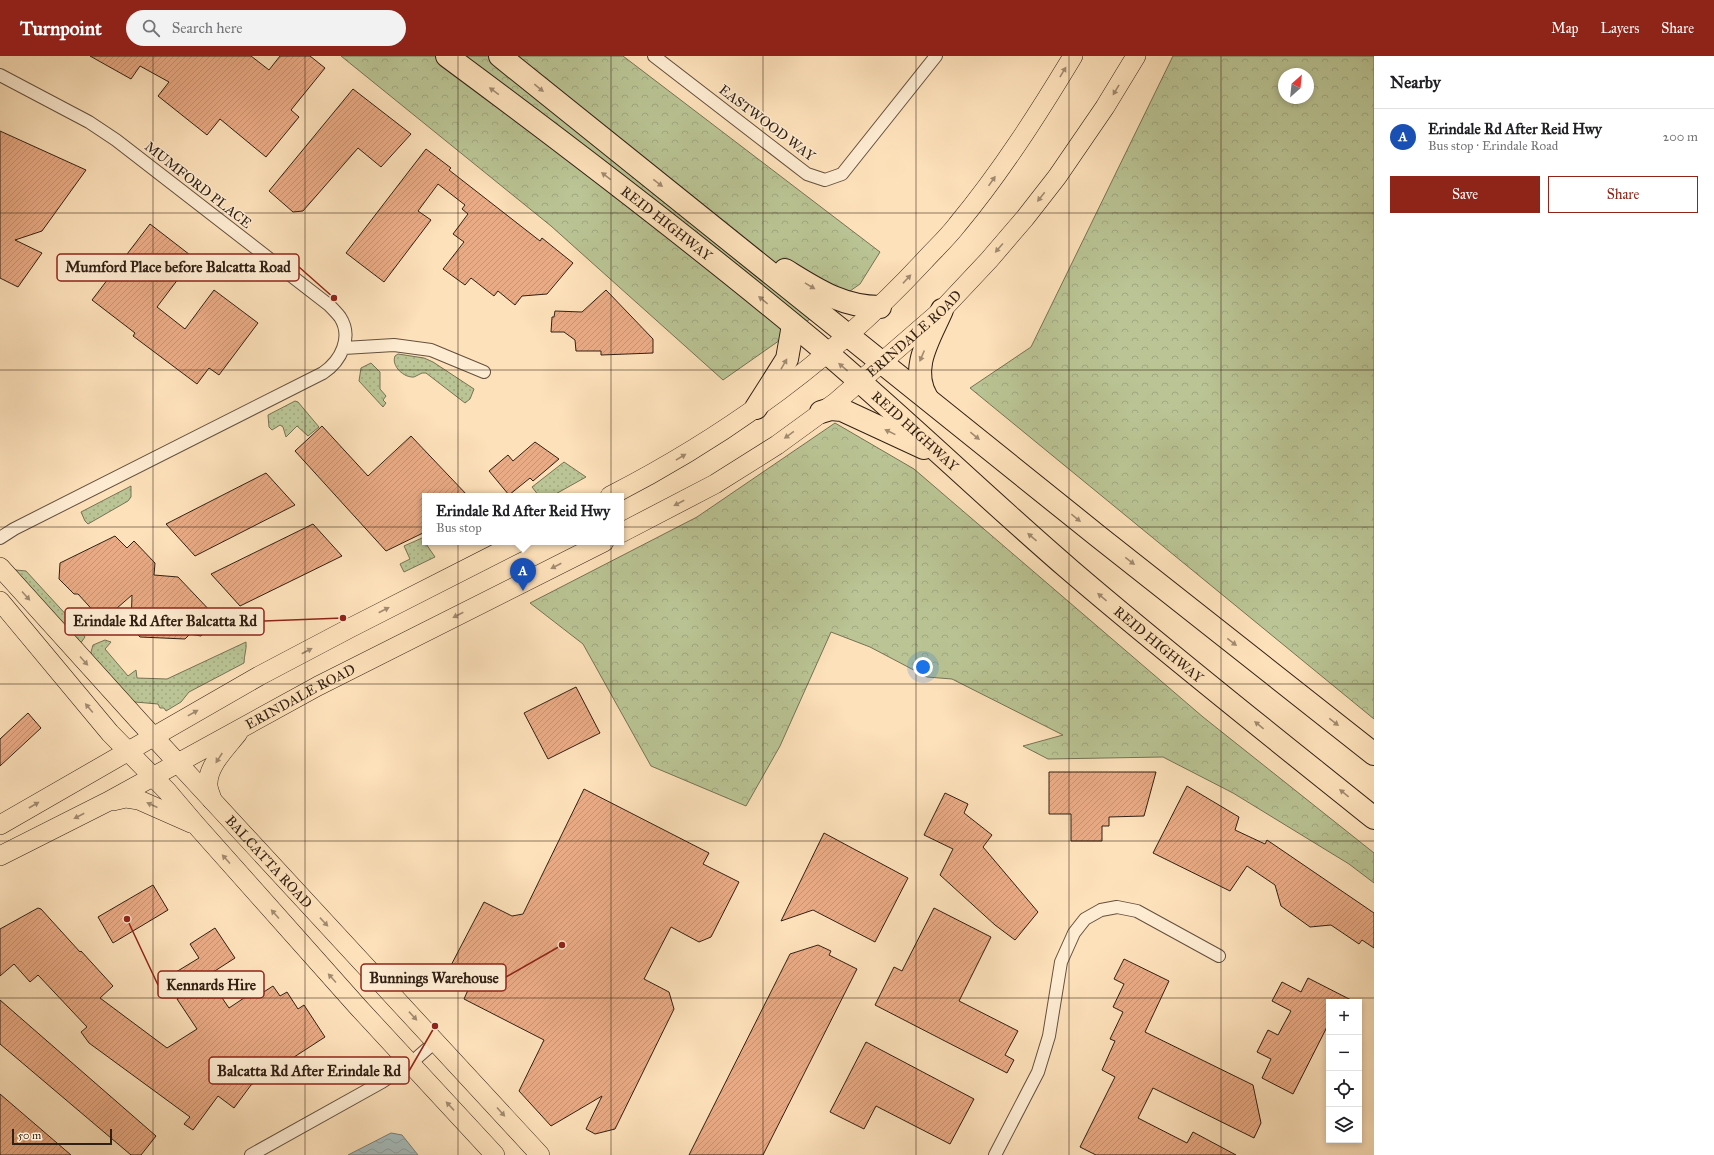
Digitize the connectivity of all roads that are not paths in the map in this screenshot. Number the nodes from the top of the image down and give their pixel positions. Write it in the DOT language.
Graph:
graph roads {
  1 [pos="447,56"];
  2 [pos="500,56"];
  3 [pos="654,56"];
  4 [pos="936,56"];
  5 [pos="1073,56"];
  6 [pos="1136,56"];
  7 [pos="0,75"];
  8 [pos="717,229"];
  9 [pos="880,307"];
  10 [pos="942,310"];
  11 [pos="793,325"];
  12 [pos="847,335"];
  13 [pos="344,348"];
  14 [pos="826,353"];
  15 [pos="881,363"];
  16 [pos="484,372"];
  17 [pos="860,381"];
  18 [pos="927,398"];
  19 [pos="756,408"];
  20 [pos="821,412"];
  21 [pos="950,461"];
  22 [pos="616,493"];
  23 [pos="624,531"];
  24 [pos="0,538"];
  25 [pos="513,545"];
  26 [pos="598,545"];
  27 [pos="0,567"];
  28 [pos="0,601"];
  29 [pos="243,727"];
  30 [pos="153,737"];
  31 [pos="127,752"];
  32 [pos="1374,754"];
  33 [pos="177,763"];
  34 [pos="153,776"];
  35 [pos="212,800"];
  36 [pos="107,802"];
  37 [pos="1374,818"];
  38 [pos="0,825"];
  39 [pos="196,826"];
  40 [pos="0,856"];
  41 [pos="1219,956"];
  42 [pos="436,1041"];
  43 [pos="411,1063"];
  44 [pos="251,1155"];
  45 [pos="495,1155"];
  46 [pos="540,1155"];
  47 [pos="995,1155"];
  11 -- 1 [label="highway, REID HIGHWAY, one-way"];
  2 -- 8 [label="highway, REID HIGHWAY, one-way"];
  3 -- 4 [label="street, EASTWOOD WAY"];
  9 -- 5 [label="main road, one-way"];
  6 -- 10 [label="main road, ERINDALE ROAD, one-way"];
  7 -- 13 [label="street, MUMFORD PLACE"];
  8 -- 9 [label="highway, one-way"];
  8 -- 12 [label="highway, REID HIGHWAY"];
  9 -- 12 [label="main road"];
  10 -- 15 [label="main road, ERINDALE ROAD"];
  10 -- 18 [label="highway, one-way"];
  11 -- 14 [label="highway, REID HIGHWAY"];
  19 -- 11 [label="highway, one-way"];
  12 -- 14 [label="main road"];
  12 -- 15 [label="highway, REID HIGHWAY"];
  13 -- 16 [label="street"];
  13 -- 24 [label="street"];
  17 -- 14 [label="highway, REID HIGHWAY, one-way"];
  14 -- 19 [label="main road"];
  15 -- 17 [label="main road, ERINDALE ROAD"];
  15 -- 18 [label="highway, REID HIGHWAY"];
  17 -- 20 [label="main road, ERINDALE ROAD"];
  17 -- 21 [label="highway, REID HIGHWAY"];
  18 -- 32 [label="highway, REID HIGHWAY, one-way"];
  22 -- 19 [label="main road, one-way"];
  21 -- 20 [label="highway, one-way"];
  20 -- 23 [label="main road, ERINDALE ROAD, one-way"];
  37 -- 21 [label="highway, REID HIGHWAY, one-way"];
  30 -- 25 [label="main road, one-way"];
  26 -- 29 [label="main road, ERINDALE ROAD, one-way"];
  27 -- 30 [label="main road, BALCATTA ROAD, one-way"];
  31 -- 28 [label="main road, BALCATTA ROAD, one-way"];
  29 -- 33 [label="main road, ERINDALE ROAD"];
  29 -- 35 [label="main road, one-way"];
  30 -- 31 [label="main road"];
  30 -- 33 [label="main road, BALCATTA ROAD"];
  31 -- 34 [label="main road, BALCATTA ROAD"];
  38 -- 31 [label="main road, one-way"];
  33 -- 34 [label="main road, ERINDALE ROAD"];
  33 -- 35 [label="main road, BALCATTA ROAD"];
  34 -- 36 [label="main road, ERINDALE ROAD"];
  34 -- 39 [label="main road, BALCATTA ROAD"];
  35 -- 42 [label="main road, BALCATTA ROAD, one-way"];
  39 -- 36 [label="main road, one-way"];
  36 -- 40 [label="main road, ERINDALE ROAD, one-way"];
  43 -- 39 [label="main road, BALCATTA ROAD, one-way"];
  41 -- 47 [label="street"];
  42 -- 43 [label="street"];
  42 -- 46 [label="main road, BALCATTA ROAD, one-way"];
  43 -- 44 [label="street"];
  45 -- 43 [label="main road, BALCATTA ROAD, one-way"];
}
